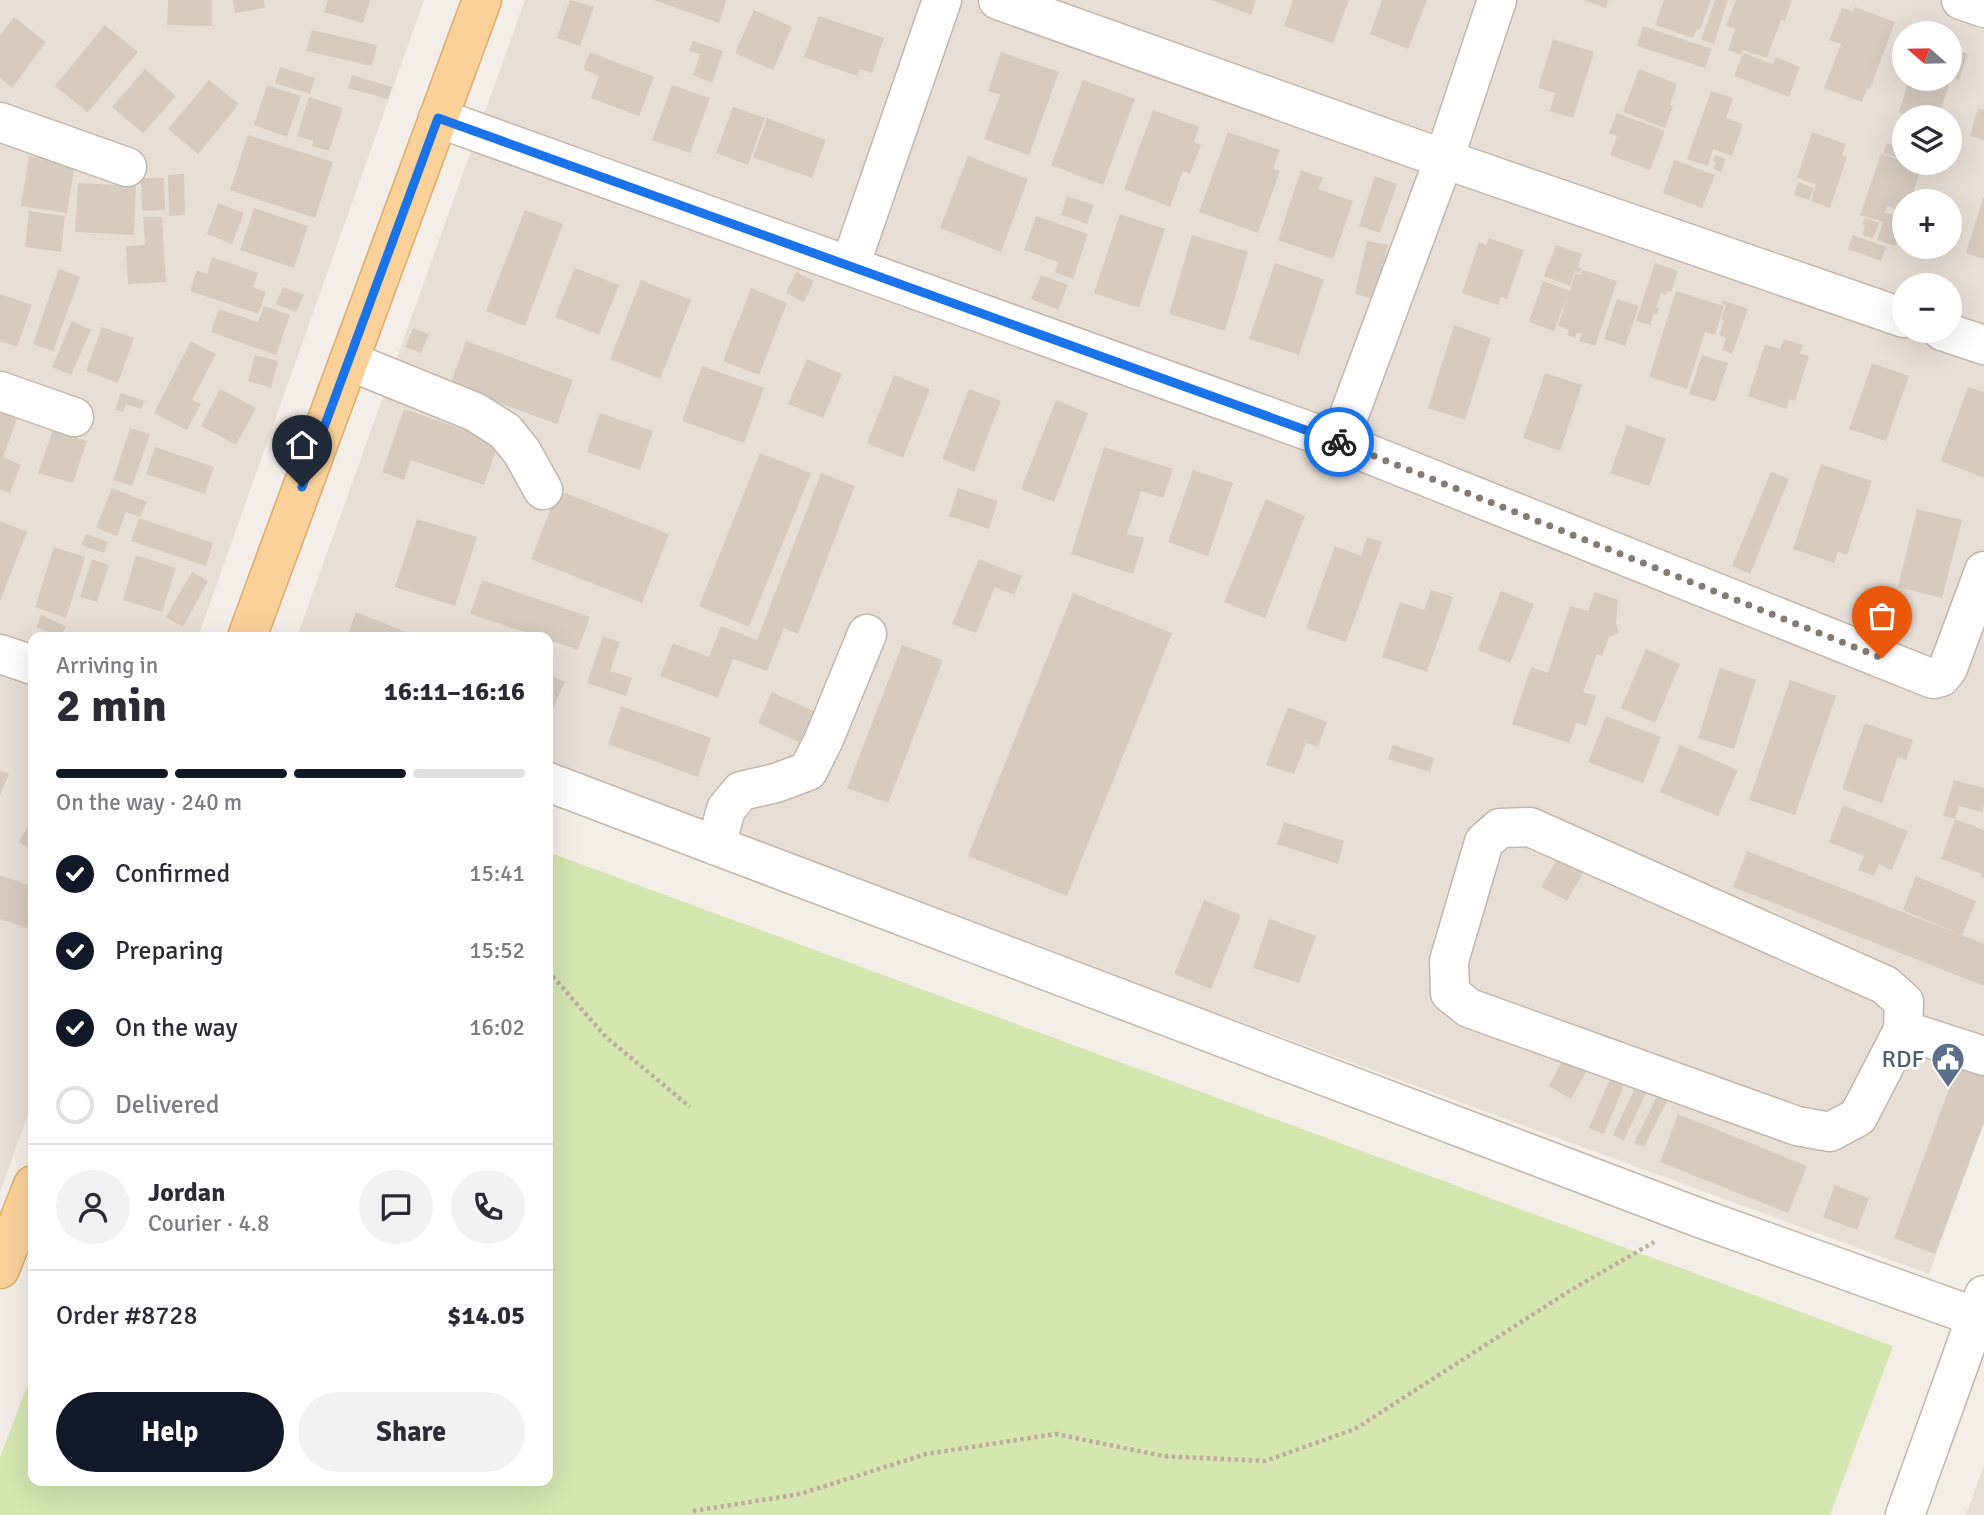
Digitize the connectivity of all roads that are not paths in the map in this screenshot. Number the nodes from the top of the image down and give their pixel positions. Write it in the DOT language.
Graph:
graph roads {
  1 [pos="482,0"];
  2 [pos="943,0"];
  3 [pos="998,0"];
  4 [pos="1497,0"];
  5 [pos="1961,0"];
  6 [pos="1984,8"];
  7 [pos="438,118"];
  8 [pos="0,122"];
  9 [pos="1444,159"];
  10 [pos="127,167"];
  11 [pos="850,266"];
  12 [pos="1892,313"];
  13 [pos="1962,338"];
  14 [pos="1984,345"];
  15 [pos="349,361"];
  16 [pos="0,391"];
  17 [pos="74,417"];
  18 [pos="1339,442"];
  19 [pos="543,490"];
  20 [pos="1984,571"];
  21 [pos="249,632"];
  22 [pos="867,634"];
  23 [pos="0,654"];
  24 [pos="28,663"];
  25 [pos="553,784"];
  26 [pos="716,846"];
  27 [pos="1903,1030"];
  28 [pos="1984,1056"];
  29 [pos="28,1198"];
  30 [pos="0,1269"];
  31 [pos="1980,1306"];
  32 [pos="1905,1515"];
  1 -- 7 [label="main road"];
  2 -- 11 [label="street"];
  3 -- 9 [label="street"];
  4 -- 9 [label="street"];
  5 -- 6 [label="street"];
  7 -- 11 [label="street"];
  7 -- 15 [label="main road"];
  8 -- 10 [label="street"];
  9 -- 12 [label="street"];
  9 -- 18 [label="street"];
  11 -- 18 [label="street"];
  13 -- 14 [label="street"];
  15 -- 19 [label="street"];
  15 -- 21 [label="main road"];
  16 -- 17 [label="street"];
  18 -- 20 [label="street"];
  22 -- 26 [label="street"];
  23 -- 24 [label="street"];
  25 -- 26 [label="street"];
  26 -- 31 [label="street"];
  27 -- 27 [label="street"];
  27 -- 28 [label="street"];
  29 -- 30 [label="main road"];
  31 -- 32 [label="street"];
}
